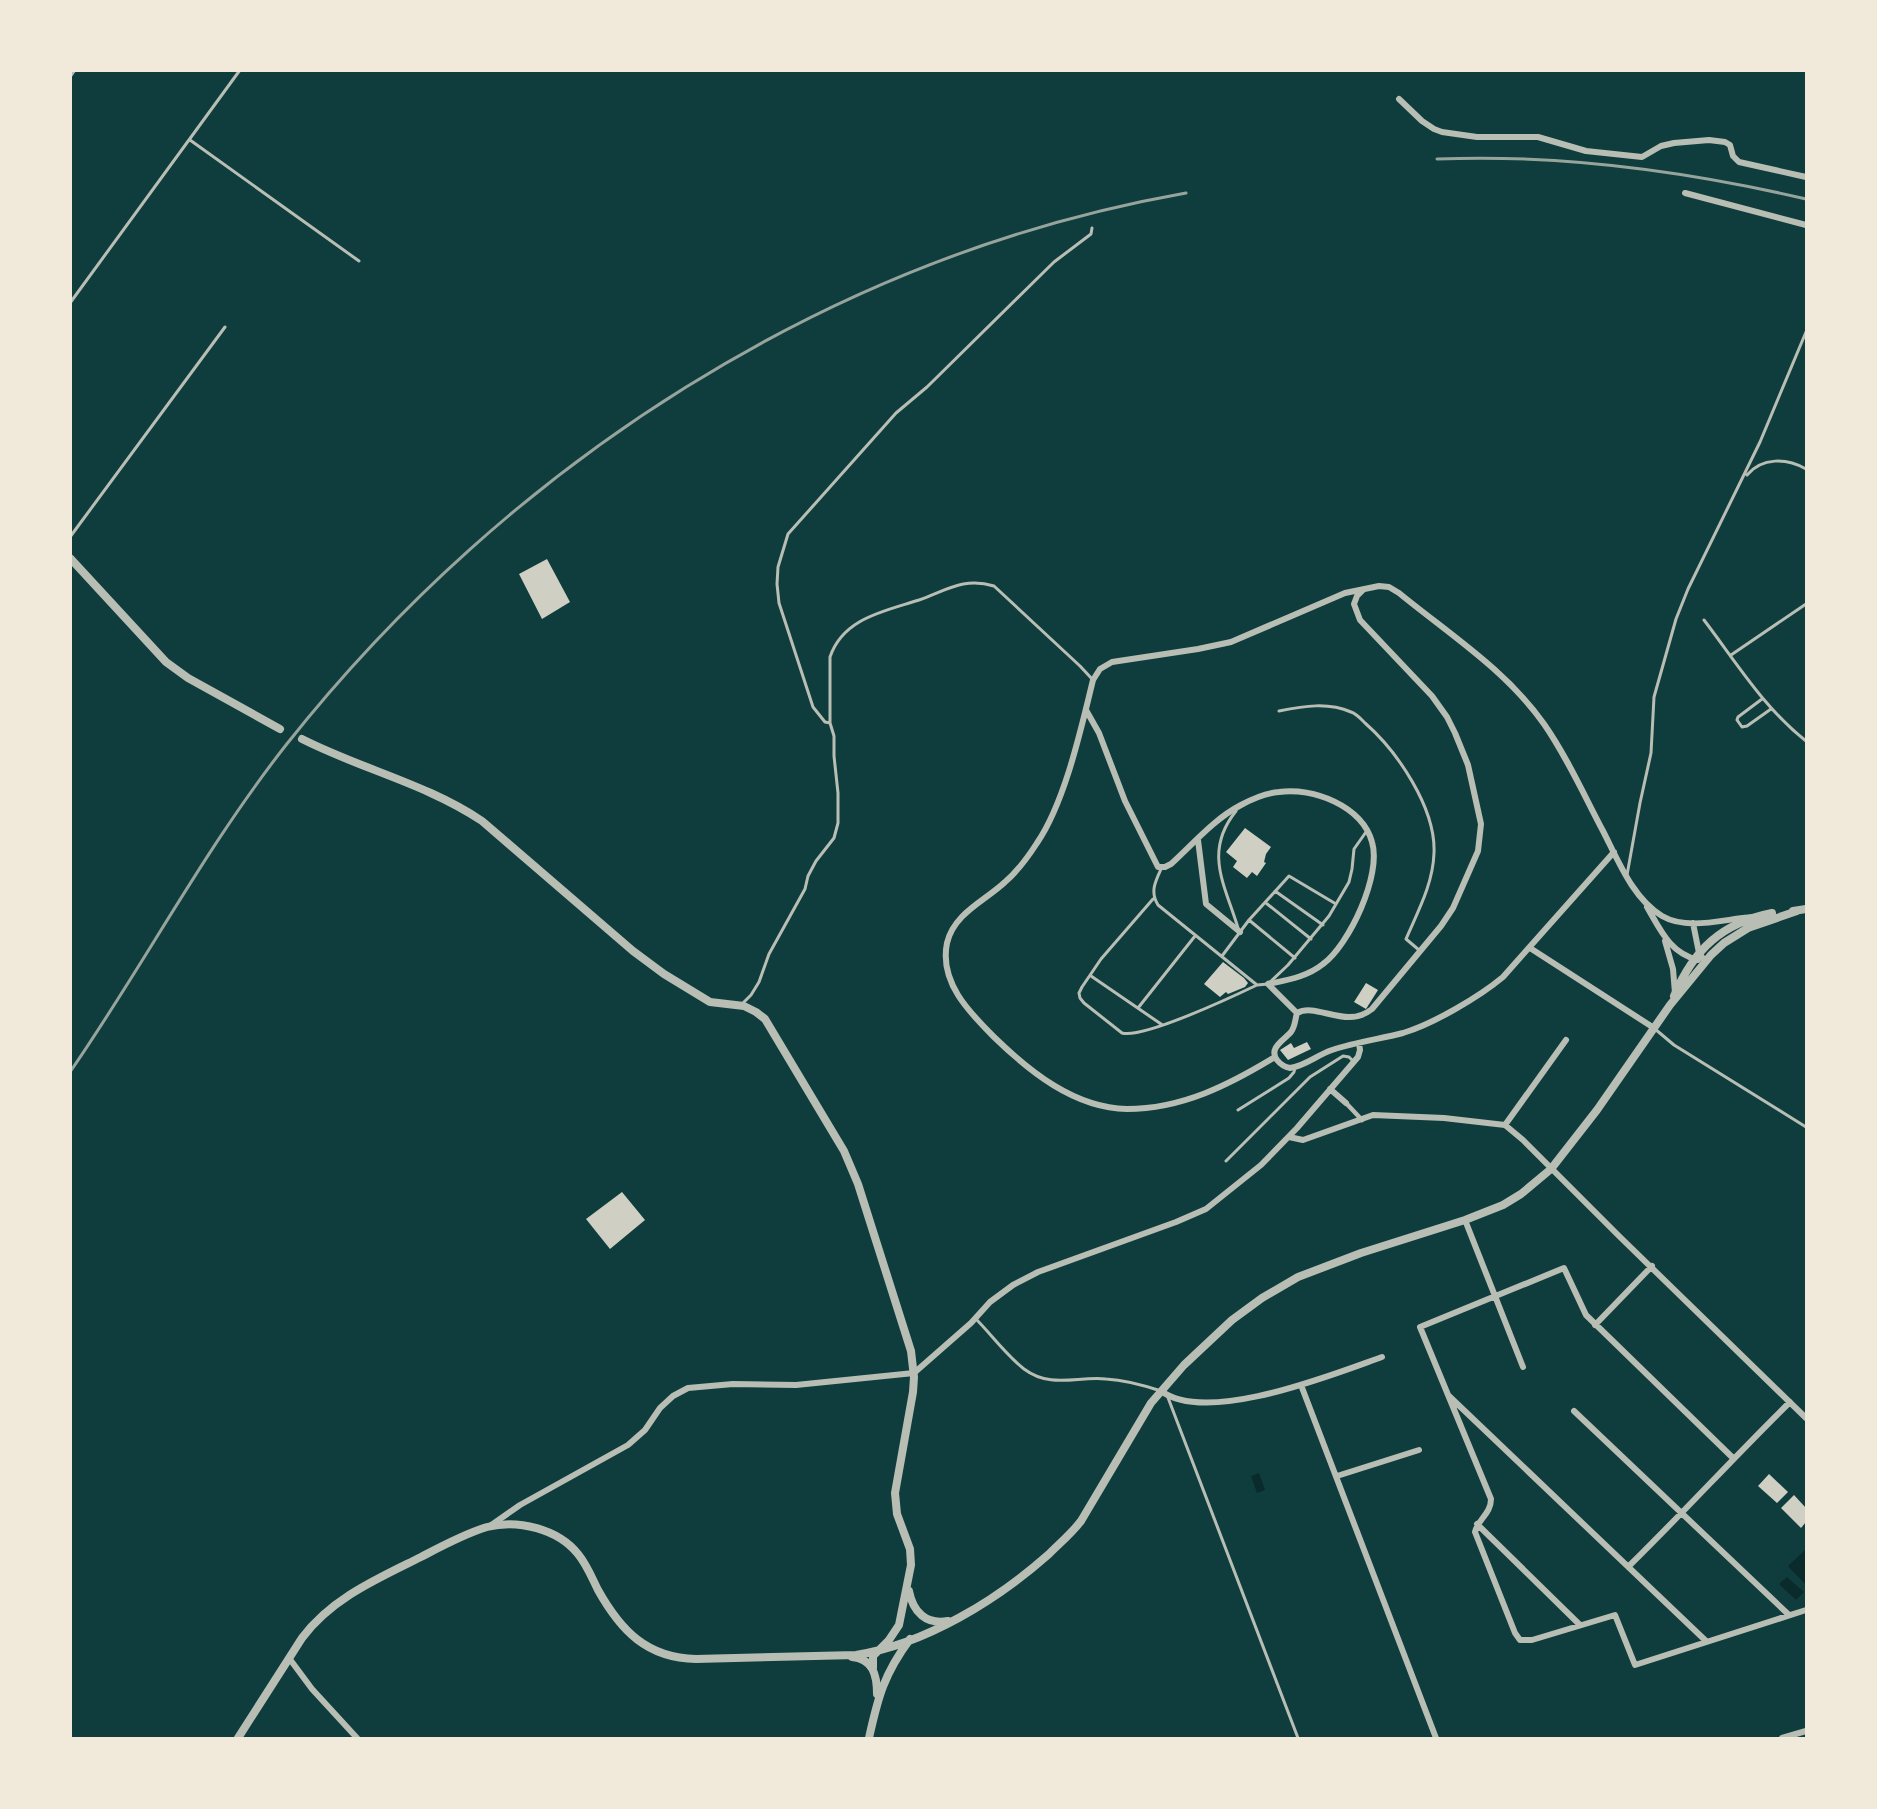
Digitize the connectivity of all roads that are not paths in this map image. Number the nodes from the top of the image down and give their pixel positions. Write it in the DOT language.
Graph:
graph roads {
  1 [pos="75,70"];
  2 [pos="240,70"];
  3 [pos="70,77"];
  4 [pos="1399,99"];
  5 [pos="190,140"];
  6 [pos="1806,177"];
  7 [pos="1685,193"];
  8 [pos="1806,225"];
  9 [pos="1092,228"];
  10 [pos="359,261"];
  11 [pos="70,303"];
  12 [pos="225,327"];
  13 [pos="1806,332"];
  14 [pos="1806,469"];
  15 [pos="1741,483"];
  16 [pos="70,537"];
  17 [pos="70,558"];
  18 [pos="1364,589"];
  19 [pos="1806,604"];
  20 [pos="1704,620"];
  21 [pos="1731,655"];
  22 [pos="1093,680"];
  23 [pos="1762,699"];
  24 [pos="1771,709"];
  25 [pos="1086,710"];
  26 [pos="1279,711"];
  27 [pos="830,723"];
  28 [pos="280,729"];
  29 [pos="302,739"];
  30 [pos="1806,741"];
  31 [pos="1241,805"];
  32 [pos="1367,831"];
  33 [pos="1198,840"];
  34 [pos="1614,852"];
  35 [pos="1162,867"];
  36 [pos="1627,875"];
  37 [pos="1275,891"];
  38 [pos="1154,898"];
  39 [pos="1642,899"];
  40 [pos="1265,902"];
  41 [pos="1336,904"];
  42 [pos="1806,909"];
  43 [pos="1797,911"];
  44 [pos="1758,916"];
  45 [pos="1249,920"];
  46 [pos="1693,923"];
  47 [pos="1323,925"];
  48 [pos="1240,933"];
  49 [pos="1195,936"];
  50 [pos="1664,938"];
  51 [pos="1311,939"];
  52 [pos="1530,948"];
  53 [pos="1420,951"];
  54 [pos="1222,956"];
  55 [pos="1697,956"];
  56 [pos="1295,958"];
  57 [pos="1705,961"];
  58 [pos="1091,976"];
  59 [pos="1268,984"];
  60 [pos="1257,985"];
  61 [pos="1675,994"];
  62 [pos="740,1005"];
  63 [pos="1670,1005"];
  64 [pos="1138,1008"];
  65 [pos="1297,1013"];
  66 [pos="1161,1024"];
  67 [pos="1654,1028"];
  68 [pos="1566,1040"];
  69 [pos="1359,1043"];
  70 [pos="1276,1059"];
  71 [pos="1353,1062"];
  72 [pos="1295,1068"];
  73 [pos="1330,1089"];
  74 [pos="1346,1103"];
  75 [pos="1238,1110"];
  76 [pos="1362,1120"];
  77 [pos="1505,1125"];
  78 [pos="1806,1128"];
  79 [pos="1289,1137"];
  80 [pos="1226,1161"];
  81 [pos="1551,1169"];
  82 [pos="1465,1220"];
  83 [pos="1652,1266"];
  84 [pos="1495,1296"];
  85 [pos="975,1318"];
  86 [pos="1595,1325"];
  87 [pos="1382,1357"];
  88 [pos="1523,1367"];
  89 [pos="914,1373"];
  90 [pos="1301,1385"];
  91 [pos="1164,1393"];
  92 [pos="1447,1394"];
  93 [pos="1790,1402"];
  94 [pos="1574,1411"];
  95 [pos="1806,1418"];
  96 [pos="1419,1450"];
  97 [pos="1733,1458"];
  98 [pos="1337,1476"];
  99 [pos="1682,1514"];
  100 [pos="1477,1524"];
  101 [pos="490,1527"];
  102 [pos="1628,1568"];
  103 [pos="908,1585"];
  104 [pos="1806,1610"];
  105 [pos="964,1615"];
  106 [pos="1789,1615"];
  107 [pos="1580,1625"];
  108 [pos="910,1639"];
  109 [pos="1706,1641"];
  110 [pos="880,1649"];
  111 [pos="839,1656"];
  112 [pos="289,1658"];
  113 [pos="891,1666"];
  114 [pos="873,1668"];
  115 [pos="876,1704"];
  116 [pos="1806,1731"];
  117 [pos="238,1738"];
  118 [pos="357,1738"];
  119 [pos="869,1738"];
  120 [pos="1298,1738"];
  121 [pos="1436,1738"];
  122 [pos="1782,1738"];
  1 -- 3 [label="lane"];
  2 -- 5 [label="lane"];
  4 -- 6 [label="street"];
  5 -- 10 [label="lane"];
  5 -- 11 [label="lane"];
  7 -- 8 [label="street"];
  9 -- 27 [label="lane"];
  12 -- 16 [label="lane"];
  13 -- 15 [label="lane"];
  14 -- 15 [label="lane"];
  15 -- 36 [label="lane"];
  17 -- 28 [label="street"];
  18 -- 22 [label="street"];
  18 -- 34 [label="street"];
  18 -- 53 [label="street"];
  19 -- 21 [label="lane"];
  20 -- 21 [label="lane"];
  21 -- 23 [label="lane"];
  22 -- 25 [label="street"];
  22 -- 27 [label="lane"];
  23 -- 24 [label="lane"];
  23 -- 24 [label="lane"];
  24 -- 30 [label="lane"];
  25 -- 35 [label="street"];
  25 -- 70 [label="street"];
  26 -- 53 [label="lane"];
  27 -- 62 [label="lane"];
  29 -- 62 [label="street"];
  31 -- 32 [label="street"];
  31 -- 33 [label="street"];
  31 -- 48 [label="lane"];
  32 -- 41 [label="lane"];
  32 -- 59 [label="street"];
  33 -- 35 [label="street"];
  33 -- 48 [label="street"];
  34 -- 36 [label="street"];
  34 -- 52 [label="street"];
  35 -- 38 [label="lane"];
  36 -- 39 [label="street"];
  37 -- 40 [label="lane"];
  37 -- 41 [label="lane"];
  37 -- 47 [label="lane"];
  38 -- 49 [label="lane"];
  38 -- 58 [label="lane"];
  39 -- 46 [label="street"];
  39 -- 50 [label="street"];
  40 -- 45 [label="lane"];
  40 -- 51 [label="lane"];
  41 -- 47 [label="lane"];
  42 -- 43 [label="street"];
  43 -- 44 [label="street"];
  43 -- 57 [label="street"];
  44 -- 46 [label="street"];
  44 -- 55 [label="street"];
  45 -- 48 [label="lane"];
  45 -- 56 [label="lane"];
  46 -- 55 [label="street"];
  47 -- 51 [label="lane"];
  48 -- 54 [label="lane"];
  49 -- 54 [label="lane"];
  49 -- 64 [label="lane"];
  50 -- 55 [label="street"];
  50 -- 61 [label="street"];
  51 -- 56 [label="lane"];
  52 -- 67 [label="street"];
  52 -- 69 [label="street"];
  53 -- 65 [label="street"];
  54 -- 60 [label="lane"];
  55 -- 57 [label="street"];
  55 -- 61 [label="street"];
  56 -- 59 [label="lane"];
  57 -- 63 [label="street"];
  58 -- 64 [label="lane"];
  58 -- 66 [label="lane"];
  59 -- 60 [label="lane"];
  59 -- 65 [label="street"];
  60 -- 66 [label="lane"];
  61 -- 63 [label="street"];
  62 -- 89 [label="street"];
  63 -- 67 [label="street"];
  64 -- 66 [label="lane"];
  65 -- 70 [label="street"];
  67 -- 78 [label="lane"];
  67 -- 81 [label="street"];
  68 -- 77 [label="street"];
  69 -- 71 [label="street"];
  69 -- 72 [label="street"];
  70 -- 72 [label="street"];
  71 -- 73 [label="street"];
  71 -- 80 [label="lane"];
  72 -- 75 [label="lane"];
  73 -- 74 [label="street"];
  73 -- 79 [label="street"];
  74 -- 76 [label="street"];
  76 -- 77 [label="street"];
  76 -- 79 [label="street"];
  77 -- 81 [label="street"];
  79 -- 85 [label="street"];
  81 -- 82 [label="street"];
  81 -- 83 [label="street"];
  82 -- 84 [label="street"];
  82 -- 91 [label="street"];
  83 -- 86 [label="street"];
  83 -- 93 [label="street"];
  84 -- 86 [label="street"];
  84 -- 88 [label="street"];
  84 -- 92 [label="street"];
  85 -- 89 [label="street"];
  85 -- 91 [label="lane"];
  86 -- 97 [label="street"];
  87 -- 90 [label="street"];
  89 -- 101 [label="street"];
  89 -- 103 [label="street"];
  90 -- 91 [label="street"];
  90 -- 98 [label="street"];
  91 -- 105 [label="street"];
  91 -- 120 [label="lane"];
  92 -- 100 [label="street"];
  92 -- 102 [label="street"];
  93 -- 95 [label="street"];
  93 -- 97 [label="street"];
  94 -- 99 [label="street"];
  96 -- 98 [label="street"];
  97 -- 99 [label="street"];
  98 -- 121 [label="street"];
  99 -- 102 [label="street"];
  99 -- 106 [label="street"];
  100 -- 107 [label="street"];
  100 -- 107 [label="street"];
  101 -- 111 [label="street"];
  101 -- 112 [label="street"];
  102 -- 109 [label="street"];
  103 -- 105 [label="street"];
  103 -- 110 [label="street"];
  104 -- 106 [label="street"];
  105 -- 108 [label="street"];
  106 -- 109 [label="street"];
  107 -- 109 [label="street"];
  108 -- 110 [label="street"];
  108 -- 113 [label="street"];
  110 -- 111 [label="street"];
  110 -- 113 [label="street"];
  110 -- 114 [label="street"];
  111 -- 114 [label="street"];
  112 -- 117 [label="street"];
  112 -- 118 [label="street"];
  113 -- 115 [label="street"];
  114 -- 115 [label="street"];
  115 -- 119 [label="street"];
  116 -- 122 [label="street"];
}
